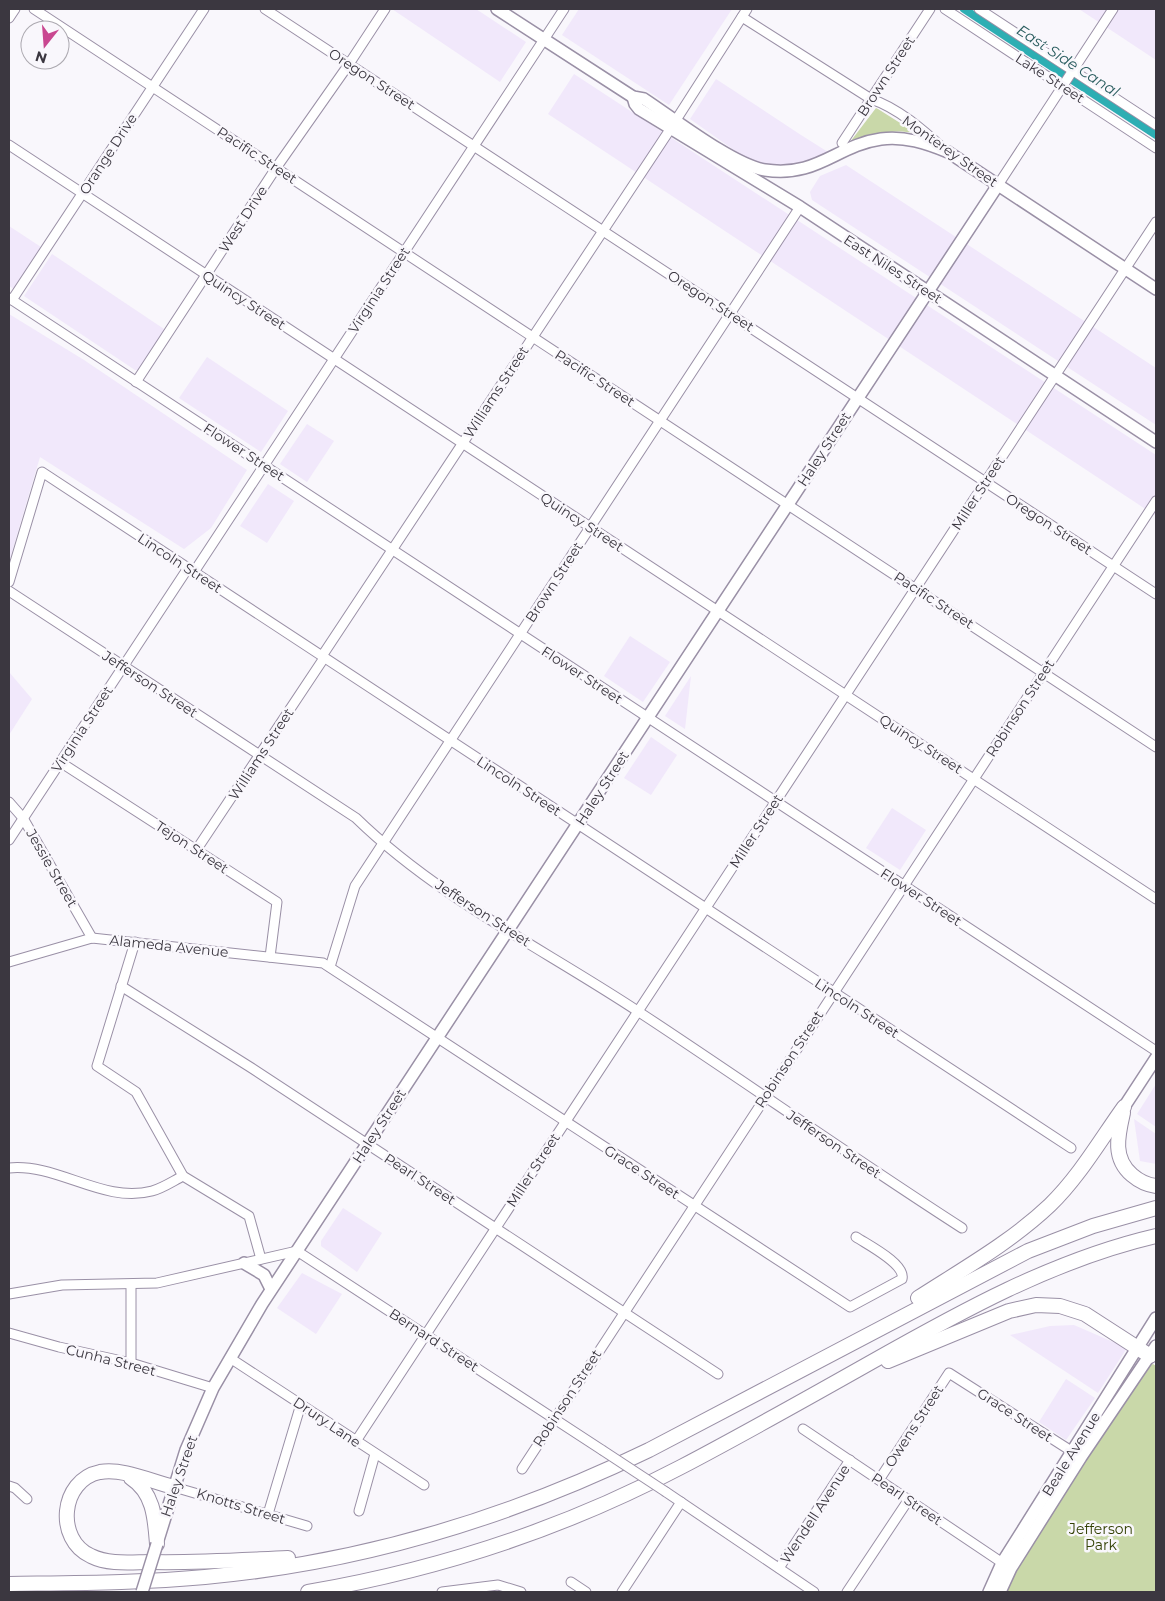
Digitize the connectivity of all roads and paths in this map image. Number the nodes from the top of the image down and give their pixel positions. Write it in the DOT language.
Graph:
graph roads {
  1 [pos="15,9"];
  2 [pos="34,9"];
  3 [pos="204,9"];
  4 [pos="265,9"];
  5 [pos="385,9"];
  6 [pos="497,9"];
  7 [pos="564,9"];
  8 [pos="930,9"];
  9 [pos="944,9"];
  10 [pos="979,9"];
  11 [pos="1113,9"];
  12 [pos="744,13"];
  13 [pos="9,18"];
  14 [pos="544,39"];
  15 [pos="349,64"];
  16 [pos="1073,70"];
  17 [pos="1062,86"];
  18 [pos="152,87"];
  19 [pos="871,99"];
  20 [pos="674,124"];
  21 [pos="1156,125"];
  22 [pos="842,143"];
  23 [pos="9,145"];
  24 [pos="474,146"];
  25 [pos="1156,148"];
  26 [pos="948,152"];
  27 [pos="276,168"];
  28 [pos="998,185"];
  29 [pos="83,193"];
  30 [pos="800,207"];
  31 [pos="1156,222"];
  32 [pos="602,230"];
  33 [pos="404,252"];
  34 [pos="1126,269"];
  35 [pos="206,275"];
  36 [pos="1156,289"];
  37 [pos="928,292"];
  38 [pos="11,299"];
  39 [pos="730,314"];
  40 [pos="532,336"];
  41 [pos="334,359"];
  42 [pos="1056,375"];
  43 [pos="136,382"];
  44 [pos="858,398"];
  45 [pos="660,420"];
  46 [pos="1156,442"];
  47 [pos="462,443"];
  48 [pos="264,466"];
  49 [pos="986,482"];
  50 [pos="1156,501"];
  51 [pos="788,504"];
  52 [pos="590,527"];
  53 [pos="392,550"];
  54 [pos="1113,566"];
  55 [pos="191,570"];
  56 [pos="9,582"];
  57 [pos="916,588"];
  58 [pos="9,591"];
  59 [pos="1156,594"];
  60 [pos="718,611"];
  61 [pos="520,634"];
  62 [pos="323,657"];
  63 [pos="123,667"];
  64 [pos="1044,672"];
  65 [pos="846,695"];
  66 [pos="648,718"];
  67 [pos="450,741"];
  68 [pos="1156,746"];
  69 [pos="259,756"];
  70 [pos="60,762"];
  71 [pos="974,779"];
  72 [pos="9,802"];
  73 [pos="776,802"];
  74 [pos="23,818"];
  75 [pos="578,825"];
  76 [pos="9,840"];
  77 [pos="383,845"];
  78 [pos="197,849"];
  79 [pos="903,886"];
  80 [pos="1156,899"];
  81 [pos="705,908"];
  82 [pos="508,931"];
  83 [pos="92,938"];
  84 [pos="135,942"];
  85 [pos="270,957"];
  86 [pos="9,963"];
  87 [pos="330,967"];
  88 [pos="121,986"];
  89 [pos="833,992"];
  90 [pos="638,1011"];
  91 [pos="437,1038"];
  92 [pos="1156,1052"];
  93 [pos="1156,1058"];
  94 [pos="765,1097"];
  95 [pos="1124,1107"];
  96 [pos="565,1122"];
  97 [pos="367,1145"];
  98 [pos="1071,1148"];
  99 [pos="9,1168"];
  100 [pos="183,1176"];
  101 [pos="1156,1186"];
  102 [pos="693,1206"];
  103 [pos="1156,1208"];
  104 [pos="495,1228"];
  105 [pos="962,1228"];
  106 [pos="1156,1236"];
  107 [pos="856,1237"];
  108 [pos="297,1251"];
  109 [pos="261,1260"];
  110 [pos="244,1264"];
  111 [pos="132,1285"];
  112 [pos="271,1289"];
  113 [pos="9,1294"];
  114 [pos="624,1312"];
  115 [pos="1156,1318"];
  116 [pos="9,1333"];
  117 [pos="425,1335"];
  118 [pos="852,1342"];
  119 [pos="1137,1347"];
  120 [pos="1153,1351"];
  121 [pos="230,1358"];
  122 [pos="131,1363"];
  123 [pos="949,1373"];
  124 [pos="718,1374"];
  125 [pos="832,1384"];
  126 [pos="213,1388"];
  127 [pos="301,1404"];
  128 [pos="554,1418"];
  129 [pos="803,1429"];
  130 [pos="356,1441"];
  131 [pos="375,1454"];
  132 [pos="1076,1454"];
  133 [pos="850,1460"];
  134 [pos="522,1469"];
  135 [pos="122,1473"];
  136 [pos="879,1480"];
  137 [pos="424,1485"];
  138 [pos="9,1486"];
  139 [pos="174,1487"];
  140 [pos="26,1499"];
  141 [pos="908,1499"];
  142 [pos="681,1502"];
  143 [pos="359,1511"];
  144 [pos="268,1514"];
  145 [pos="306,1526"];
  146 [pos="157,1544"];
  147 [pos="348,1555"];
  148 [pos="1007,1566"];
  149 [pos="779,1568"];
  150 [pos="571,1582"];
  151 [pos="9,1584"];
  152 [pos="142,1592"];
  153 [pos="308,1592"];
  154 [pos="442,1592"];
  155 [pos="521,1592"];
  156 [pos="586,1592"];
  157 [pos="622,1592"];
  158 [pos="814,1592"];
  159 [pos="847,1592"];
  160 [pos="989,1592"];
  161 [pos="1000,1592"];
  1 -- 13 [label="street"];
  2 -- 18 [label="street, Pacific Street"];
  3 -- 18 [label="street, Orange Drive"];
  4 -- 15 [label="street, Oregon Street"];
  5 -- 15 [label="street, West Drive"];
  6 -- 14 [label="main road, East Niles Street"];
  7 -- 14 [label="street, Virginia Street"];
  8 -- 19 [label="street, Brown Street"];
  9 -- 17 [label="street, Lake Street"];
  10 -- 16 [label="street, Lake Street"];
  11 -- 16 [label="street, Haley Street"];
  12 -- 19 [label="street, Monterey Street"];
  12 -- 20 [label="street, Williams Street"];
  14 -- 20 [label="main road, East Niles Street"];
  14 -- 24 [label="street, Virginia Street"];
  15 -- 24 [label="street, Oregon Street"];
  15 -- 27 [label="street, West Drive"];
  16 -- 17 [label="street, Haley Street"];
  16 -- 21 [label="street, Lake Street"];
  17 -- 25 [label="street, Lake Street"];
  17 -- 28 [label="street, Haley Street"];
  18 -- 27 [label="street, Pacific Street"];
  18 -- 29 [label="street, Orange Drive"];
  19 -- 22 [label="street, Brown Street"];
  19 -- 26 [label="street, Monterey Street"];
  20 -- 26 [label="main road, East Niles Street"];
  20 -- 30 [label="main road, East Niles Street"];
  20 -- 32 [label="street, Williams Street"];
  23 -- 29 [label="street, Quincy Street"];
  24 -- 32 [label="street, Oregon Street"];
  24 -- 33 [label="street, Virginia Street"];
  26 -- 28 [label="main road, Monterey Street"];
  27 -- 33 [label="street, Pacific Street"];
  27 -- 35 [label="street, West Drive"];
  28 -- 34 [label="main road, Monterey Street"];
  28 -- 37 [label="main road, Haley Street"];
  29 -- 35 [label="street, Quincy Street"];
  29 -- 38 [label="street, Orange Drive"];
  30 -- 37 [label="main road, East Niles Street"];
  30 -- 39 [label="street, Brown Street"];
  31 -- 34 [label="street, Miller Street"];
  32 -- 39 [label="street, Oregon Street"];
  32 -- 40 [label="street, Williams Street"];
  33 -- 40 [label="street, Pacific Street"];
  33 -- 41 [label="street, Virginia Street"];
  34 -- 36 [label="main road, Monterey Street"];
  34 -- 42 [label="street, Miller Street"];
  35 -- 41 [label="street, Quincy Street"];
  35 -- 43 [label="street, West Drive"];
  37 -- 42 [label="main road, East Niles Street"];
  37 -- 44 [label="main road, Haley Street"];
  38 -- 43 [label="street, Flower Street"];
  39 -- 44 [label="street, Oregon Street"];
  39 -- 45 [label="street, Brown Street"];
  40 -- 45 [label="street, Pacific Street"];
  40 -- 47 [label="street, Williams Street"];
  41 -- 47 [label="street, Quincy Street"];
  41 -- 48 [label="street, Virginia Street"];
  42 -- 46 [label="main road, East Niles Street"];
  42 -- 49 [label="street, Miller Street"];
  43 -- 48 [label="street, Flower Street"];
  44 -- 49 [label="street, Oregon Street"];
  44 -- 51 [label="main road, Haley Street"];
  45 -- 51 [label="street, Pacific Street"];
  45 -- 52 [label="street, Brown Street"];
  47 -- 52 [label="street, Quincy Street"];
  47 -- 53 [label="street, Williams Street"];
  48 -- 53 [label="street, Flower Street"];
  48 -- 55 [label="street, Virginia Street"];
  49 -- 54 [label="street, Oregon Street"];
  49 -- 57 [label="street, Miller Street"];
  50 -- 54 [label="street, Robinson Street"];
  51 -- 57 [label="street, Pacific Street"];
  51 -- 60 [label="main road, Haley Street"];
  52 -- 60 [label="street, Quincy Street"];
  52 -- 61 [label="street, Brown Street"];
  53 -- 61 [label="street, Flower Street"];
  53 -- 62 [label="street, Williams Street"];
  54 -- 59 [label="street, Oregon Street"];
  54 -- 64 [label="street, Robinson Street"];
  55 -- 56 [label="street, Lincoln Street"];
  55 -- 62 [label="street, Lincoln Street"];
  55 -- 63 [label="street, Virginia Street"];
  57 -- 64 [label="street, Pacific Street"];
  57 -- 65 [label="street, Miller Street"];
  58 -- 63 [label="street, Jefferson Street"];
  60 -- 65 [label="street, Quincy Street"];
  60 -- 66 [label="main road, Haley Street"];
  61 -- 66 [label="street, Flower Street"];
  61 -- 67 [label="street, Brown Street"];
  62 -- 67 [label="street, Lincoln Street"];
  62 -- 69 [label="street, Williams Street"];
  63 -- 69 [label="street, Jefferson Street"];
  63 -- 70 [label="street, Virginia Street"];
  64 -- 68 [label="street, Pacific Street"];
  64 -- 71 [label="street, Robinson Street"];
  65 -- 71 [label="street, Quincy Street"];
  65 -- 73 [label="street, Miller Street"];
  66 -- 73 [label="street, Flower Street"];
  66 -- 75 [label="main road, Haley Street"];
  67 -- 75 [label="street, Lincoln Street"];
  67 -- 77 [label="street, Brown Street"];
  69 -- 77 [label="street, Jefferson Street"];
  69 -- 78 [label="street, Williams Street"];
  70 -- 74 [label="street, Virginia Street"];
  70 -- 78 [label="street, Tejon Street"];
  71 -- 79 [label="street, Robinson Street"];
  71 -- 80 [label="street, Quincy Street"];
  72 -- 74 [label="street, Jessie Street"];
  73 -- 79 [label="street, Flower Street"];
  73 -- 81 [label="street, Miller Street"];
  74 -- 76 [label="street, Virginia Street"];
  74 -- 83 [label="street, Jessie Street"];
  75 -- 81 [label="street, Lincoln Street"];
  75 -- 82 [label="main road, Haley Street"];
  77 -- 82 [label="street, Jefferson Street"];
  77 -- 87 [label="street, Brown Street"];
  78 -- 85 [label="street, Tejon Street"];
  79 -- 89 [label="street, Robinson Street"];
  79 -- 92 [label="street, Flower Street"];
  81 -- 89 [label="street, Lincoln Street"];
  81 -- 90 [label="street, Miller Street"];
  82 -- 90 [label="street, Jefferson Street"];
  82 -- 91 [label="main road, Haley Street"];
  83 -- 84 [label="street, Alameda Avenue"];
  83 -- 86 [label="street, Alameda Avenue"];
  84 -- 85 [label="street, Alameda Avenue"];
  84 -- 88 [label="street"];
  85 -- 87 [label="street, Alameda Avenue"];
  87 -- 91 [label="street, Grace Street"];
  88 -- 97 [label="street, Pearl Street"];
  88 -- 100 [label="street"];
  89 -- 94 [label="street, Robinson Street"];
  89 -- 98 [label="street, Lincoln Street"];
  90 -- 94 [label="street, Jefferson Street"];
  90 -- 96 [label="street, Miller Street"];
  91 -- 96 [label="street, Grace Street"];
  91 -- 97 [label="main road, Haley Street"];
  93 -- 95 [label="main road"];
  94 -- 102 [label="street, Robinson Street"];
  94 -- 105 [label="street, Jefferson Street"];
  95 -- 101 [label="highway"];
  95 -- 118 [label="highway"];
  96 -- 102 [label="street, Grace Street"];
  96 -- 104 [label="street, Miller Street"];
  97 -- 104 [label="street, Pearl Street"];
  97 -- 108 [label="main road, Haley Street"];
  99 -- 100 [label="street"];
  100 -- 109 [label="street"];
  102 -- 107 [label="street, Grace Street"];
  102 -- 114 [label="street, Robinson Street"];
  103 -- 118 [label="highway"];
  104 -- 114 [label="street, Pearl Street"];
  104 -- 117 [label="street, Miller Street"];
  106 -- 125 [label="highway"];
  108 -- 109 [label="street"];
  108 -- 112 [label="main road, Haley Street"];
  108 -- 117 [label="street, Bernard Street"];
  109 -- 110 [label="street"];
  110 -- 111 [label="street"];
  110 -- 112 [label="main road"];
  111 -- 113 [label="street"];
  111 -- 122 [label="street"];
  112 -- 121 [label="main road, Haley Street"];
  114 -- 124 [label="street, Pearl Street"];
  114 -- 128 [label="street, Robinson Street"];
  115 -- 119 [label="main road, Beale Avenue"];
  116 -- 122 [label="street, Cunha Street"];
  117 -- 128 [label="street, Bernard Street"];
  117 -- 130 [label="street, Miller Street"];
  118 -- 147 [label="highway"];
  119 -- 120 [label="highway"];
  119 -- 125 [label="highway"];
  119 -- 132 [label="main road, Beale Avenue"];
  120 -- 132 [label="main road, Beale Avenue"];
  121 -- 126 [label="main road, Haley Street"];
  121 -- 127 [label="street, Drury Lane"];
  122 -- 126 [label="street, Cunha Street"];
  123 -- 132 [label="street, Grace Street"];
  123 -- 136 [label="street, Owens Street"];
  125 -- 153 [label="highway"];
  126 -- 139 [label="main road, Haley Street"];
  127 -- 130 [label="street, Drury Lane"];
  127 -- 144 [label="street"];
  128 -- 134 [label="street, Robinson Street"];
  128 -- 142 [label="street, Bernard Street, bridge"];
  129 -- 133 [label="street, Pearl Street"];
  130 -- 131 [label="street, Drury Lane"];
  131 -- 137 [label="street, Drury Lane"];
  131 -- 143 [label="street"];
  132 -- 148 [label="main road, Beale Avenue"];
  133 -- 136 [label="street, Pearl Street"];
  133 -- 149 [label="street, Wendell Avenue"];
  135 -- 139 [label="highway"];
  135 -- 146 [label="highway"];
  135 -- 147 [label="highway"];
  136 -- 141 [label="street, Pearl Street"];
  138 -- 140 [label="street"];
  139 -- 144 [label="street, Knotts Street"];
  139 -- 146 [label="main road, Haley Street"];
  141 -- 148 [label="street, Pearl Street"];
  141 -- 159 [label="street"];
  142 -- 149 [label="street, Bernard Street"];
  142 -- 157 [label="street"];
  144 -- 145 [label="street, Knotts Street"];
  146 -- 152 [label="main road, Haley Street, bridge"];
  147 -- 151 [label="highway"];
  148 -- 160 [label="main road, Beale Avenue"];
  148 -- 161 [label="main road, Beale Avenue"];
  149 -- 158 [label="street, Bernard Street"];
  150 -- 156 [label="street"];
  154 -- 155 [label="street"];
}
